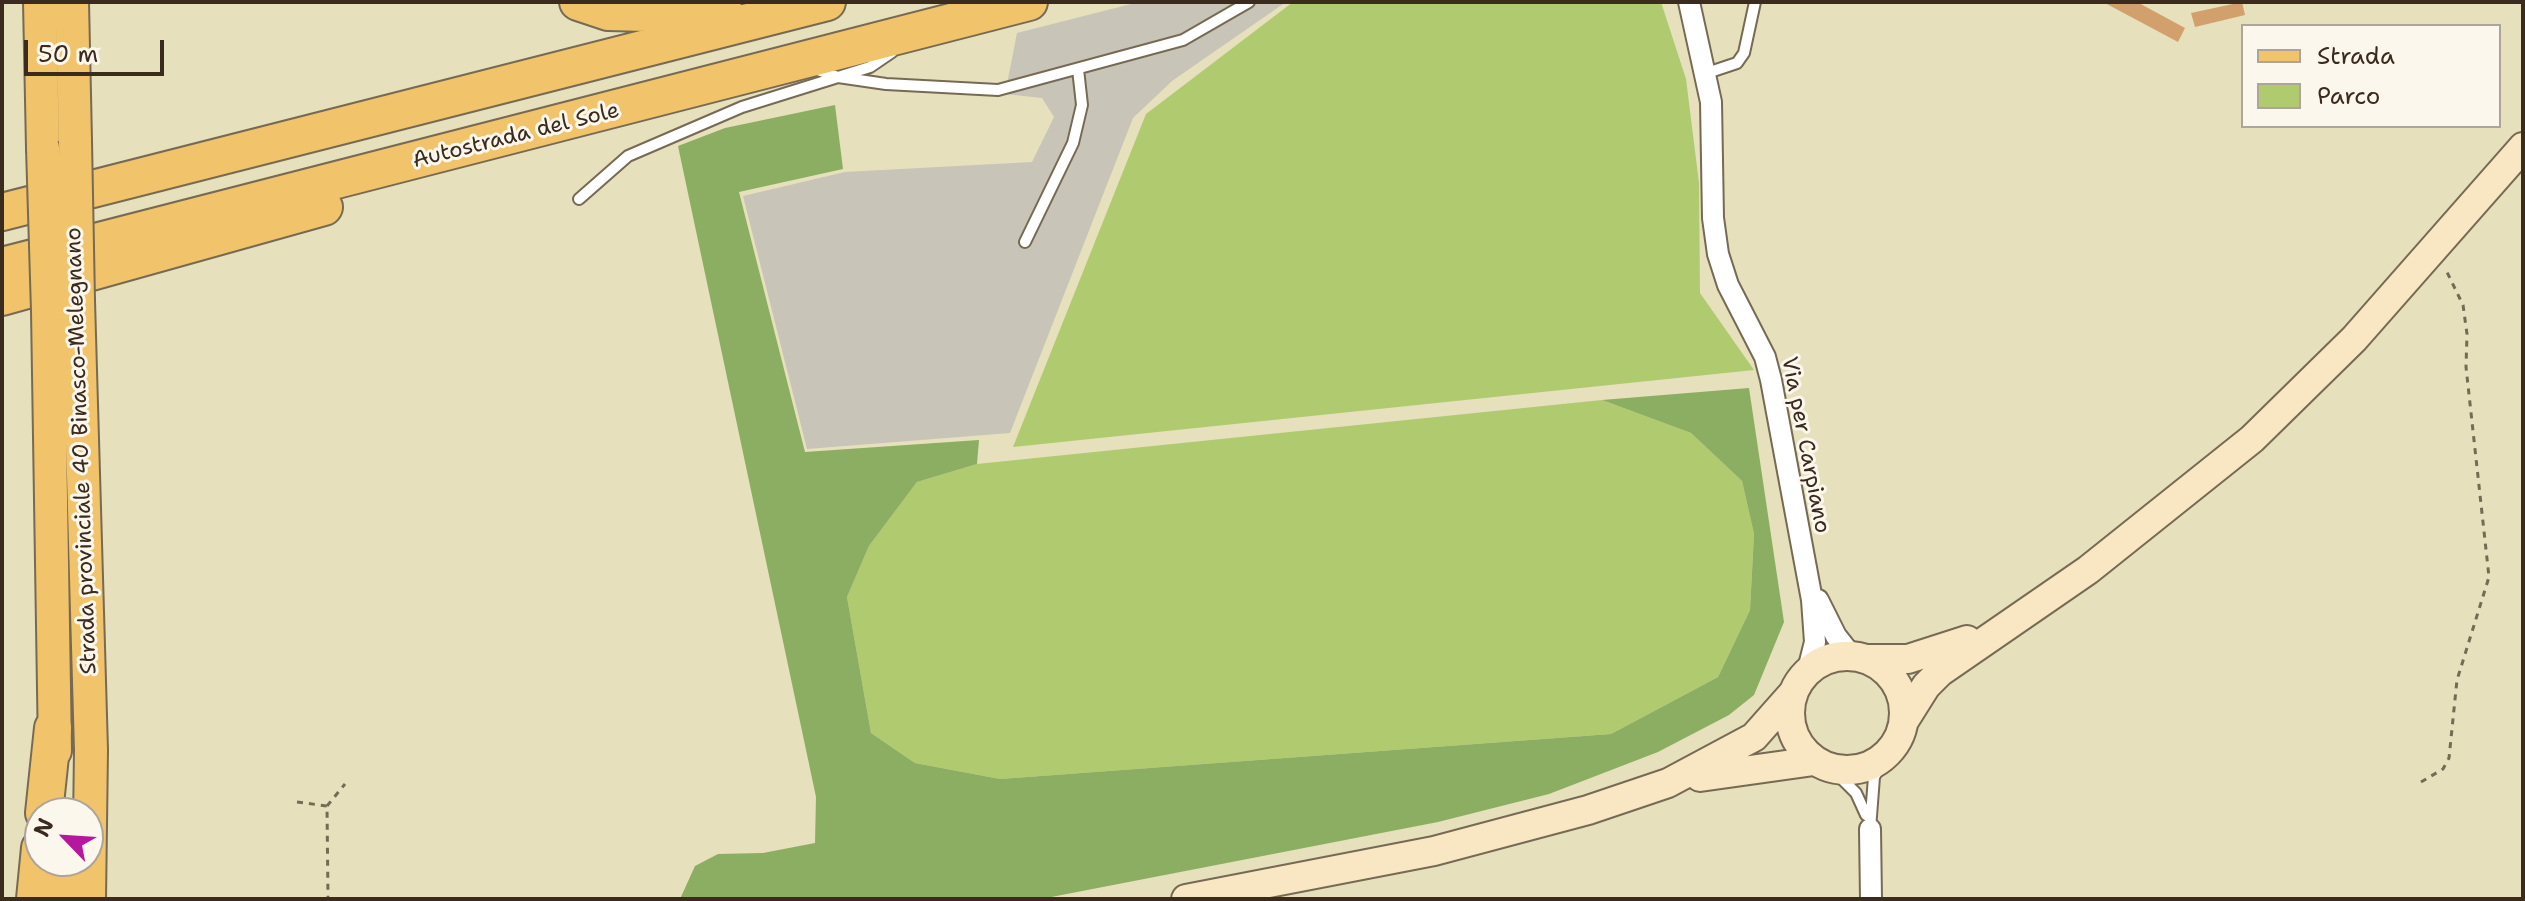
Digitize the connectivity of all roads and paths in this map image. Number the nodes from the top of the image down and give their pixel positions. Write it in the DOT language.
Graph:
graph roads {
  1 [pos="40,2"];
  2 [pos="72,2"];
  3 [pos="578,2"];
  4 [pos="827,2"];
  5 [pos="1029,2"];
  6 [pos="1249,2"];
  7 [pos="1689,2"];
  8 [pos="1755,2"];
  9 [pos="772,16"];
  10 [pos="927,29"];
  11 [pos="798,63"];
  12 [pos="1078,69"];
  13 [pos="1707,73"];
  14 [pos="838,77"];
  15 [pos="626,108"];
  16 [pos="2523,147"];
  17 [pos="231,151"];
  18 [pos="579,199"];
  19 [pos="2,200"];
  20 [pos="2,212"];
  21 [pos="1025,242"];
  22 [pos="2431,253"];
  23 [pos="2,266"];
  24 [pos="2,297"];
  25 [pos="63,306"];
  26 [pos="1807,574"];
  27 [pos="2026,613"];
  28 [pos="1860,657"];
  29 [pos="1800,681"];
  30 [pos="1904,721"];
  31 [pos="53,728"];
  32 [pos="1887,755"];
  33 [pos="1823,765"];
  34 [pos="2421,782"];
  35 [pos="1668,783"];
  36 [pos="345,784"];
  37 [pos="46,797"];
  38 [pos="59,797"];
  39 [pos="297,802"];
  40 [pos="327,806"];
  41 [pos="1870,829"];
  42 [pos="37,877"];
  43 [pos="61,877"];
  44 [pos="92,891"];
  45 [pos="35,899"];
  46 [pos="60,899"];
  47 [pos="328,899"];
  48 [pos="1186,899"];
  49 [pos="1871,899"];
  1 -- 25 [label="main road, Strada provinciale 40 Binasco-Melegnano, bridge"];
  2 -- 25 [label="main road, Strada provinciale 40 Binasco-Melegnano, bridge"];
  3 -- 9 [label="highway"];
  4 -- 9 [label="highway"];
  5 -- 10 [label="highway, Autostrada del Sole"];
  6 -- 12 [label="lane"];
  7 -- 13 [label="street, Via per Carpiano"];
  8 -- 13 [label="lane"];
  9 -- 17 [label="highway"];
  10 -- 11 [label="highway, Autostrada del Sole"];
  10 -- 14 [label="lane"];
  11 -- 14 [label="lane"];
  11 -- 15 [label="highway, Autostrada del Sole"];
  12 -- 14 [label="lane"];
  12 -- 21 [label="lane"];
  13 -- 26 [label="street, Via per Carpiano"];
  14 -- 18 [label="lane"];
  15 -- 23 [label="highway, Autostrada del Sole"];
  15 -- 24 [label="highway"];
  16 -- 22 [label="main road"];
  17 -- 19 [label="highway"];
  17 -- 20 [label="highway"];
  22 -- 27 [label="main road"];
  22 -- 34 [label="path"];
  25 -- 31 [label="main road, Strada provinciale 40 Binasco-Melegnano"];
  25 -- 44 [label="main road, Strada provinciale 40 Binasco-Melegnano"];
  26 -- 28 [label="street, Via per Carpiano"];
  26 -- 29 [label="street, Via per Carpiano"];
  27 -- 28 [label="main road"];
  27 -- 30 [label="main road"];
  28 -- 29 [label="main road"];
  28 -- 30 [label="main road"];
  29 -- 33 [label="main road"];
  29 -- 35 [label="main road"];
  30 -- 32 [label="main road"];
  31 -- 37 [label="highway"];
  31 -- 38 [label="main road, Strada provinciale 40 Binasco-Melegnano"];
  32 -- 33 [label="main road"];
  32 -- 41 [label="lane"];
  33 -- 35 [label="main road"];
  33 -- 41 [label="lane"];
  35 -- 48 [label="main road"];
  36 -- 40 [label="path"];
  39 -- 40 [label="path"];
  40 -- 47 [label="path"];
  41 -- 49 [label="street"];
  42 -- 45 [label="highway"];
  43 -- 46 [label="main road"];
}
